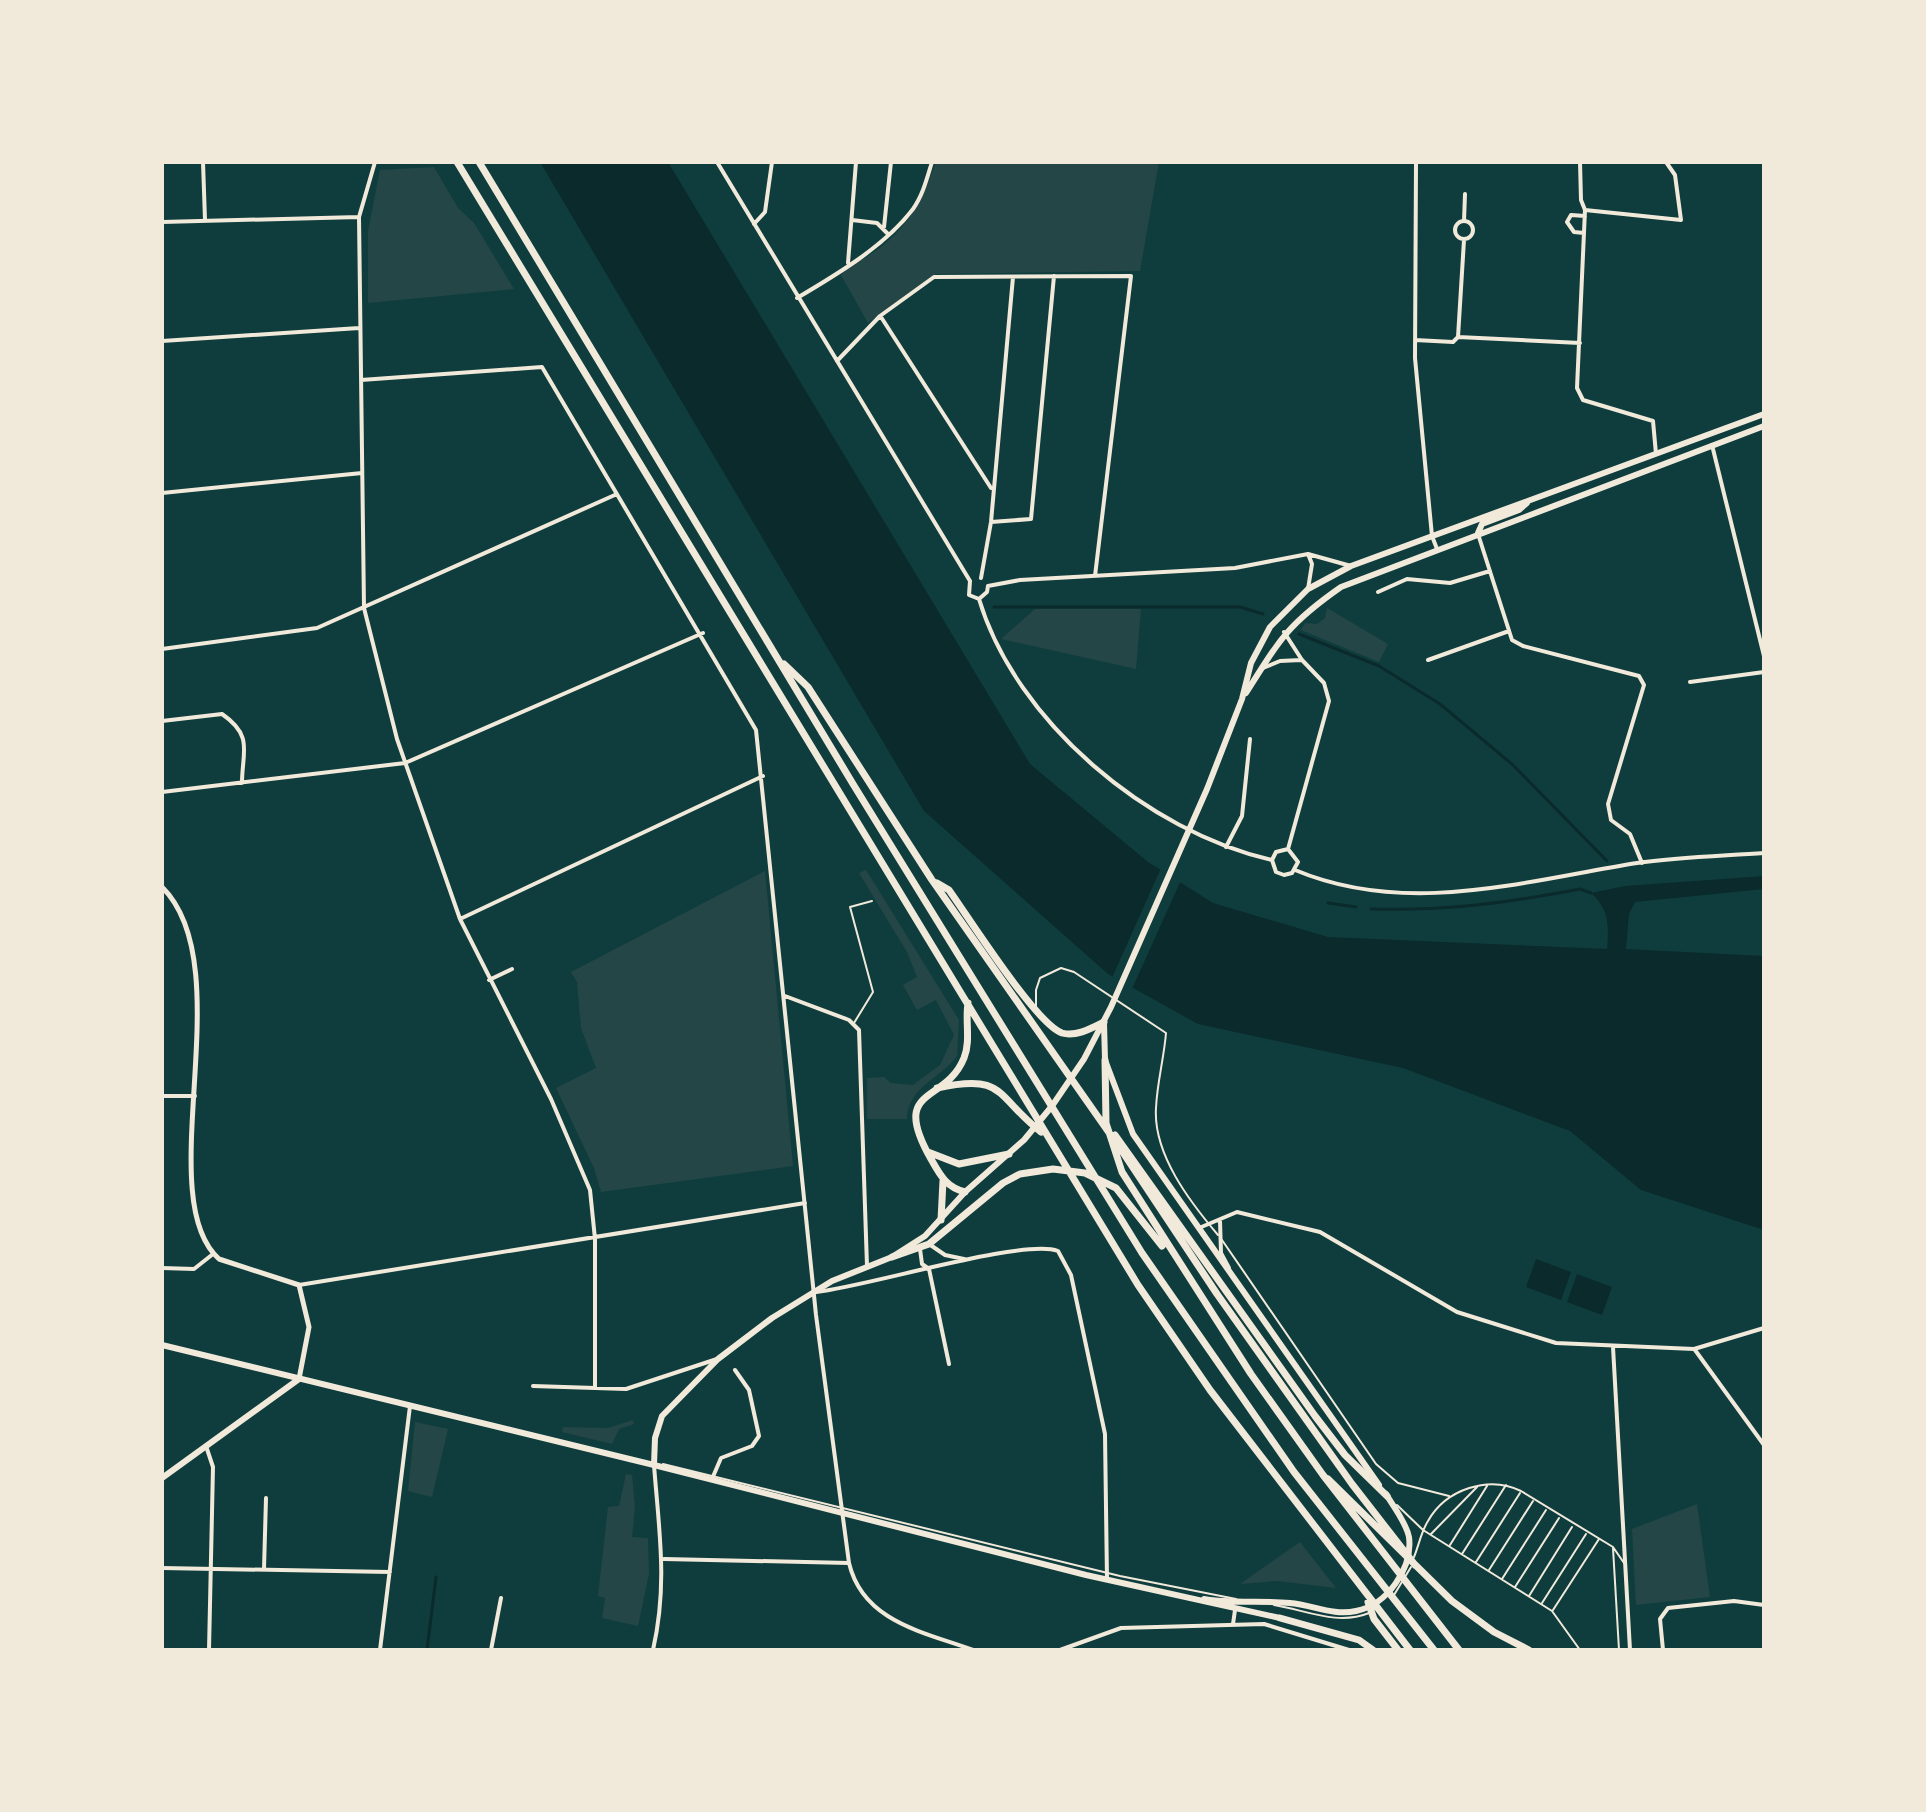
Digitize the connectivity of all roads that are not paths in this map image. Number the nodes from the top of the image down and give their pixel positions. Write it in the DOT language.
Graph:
graph roads {
  1 [pos="203,162"];
  2 [pos="375,162"];
  3 [pos="457,162"];
  4 [pos="479,162"];
  5 [pos="717,162"];
  6 [pos="772,162"];
  7 [pos="856,162"];
  8 [pos="891,162"];
  9 [pos="932,162"];
  10 [pos="1416,162"];
  11 [pos="1580,162"];
  12 [pos="1666,162"];
  13 [pos="1465,194"];
  14 [pos="1585,213"];
  15 [pos="359,217"];
  16 [pos="205,220"];
  17 [pos="852,220"];
  18 [pos="1464,221"];
  19 [pos="162,222"];
  20 [pos="754,224"];
  21 [pos="884,227"];
  22 [pos="1584,233"];
  23 [pos="888,234"];
  24 [pos="1464,240"];
  25 [pos="848,265"];
  26 [pos="1054,276"];
  27 [pos="1013,277"];
  28 [pos="797,298"];
  29 [pos="880,316"];
  30 [pos="360,328"];
  31 [pos="1458,337"];
  32 [pos="1415,340"];
  33 [pos="162,341"];
  34 [pos="1580,343"];
  35 [pos="837,361"];
  36 [pos="361,380"];
  37 [pos="1764,414"];
  38 [pos="1764,426"];
  39 [pos="1712,445"];
  40 [pos="1656,454"];
  41 [pos="362,473"];
  42 [pos="992,490"];
  43 [pos="162,493"];
  44 [pos="617,494"];
  45 [pos="1529,500"];
  46 [pos="991,522"];
  47 [pos="1478,533"];
  48 [pos="1432,536"];
  49 [pos="1437,549"];
  50 [pos="1308,554"];
  51 [pos="1351,566"];
  52 [pos="1491,571"];
  53 [pos="1095,576"];
  54 [pos="981,578"];
  55 [pos="970,581"];
  56 [pos="988,586"];
  57 [pos="1308,589"];
  58 [pos="1378,592"];
  59 [pos="979,599"];
  60 [pos="364,608"];
  61 [pos="1286,629"];
  62 [pos="1509,630"];
  63 [pos="703,633"];
  64 [pos="162,649"];
  65 [pos="1764,656"];
  66 [pos="777,658"];
  67 [pos="1302,660"];
  68 [pos="1428,660"];
  69 [pos="1261,669"];
  70 [pos="1764,672"];
  71 [pos="1690,682"];
  72 [pos="1242,699"];
  73 [pos="162,721"];
  74 [pos="1250,739"];
  75 [pos="405,763"];
  76 [pos="763,776"];
  77 [pos="242,783"];
  78 [pos="162,792"];
  79 [pos="1226,847"];
  80 [pos="1288,849"];
  81 [pos="1764,853"];
  82 [pos="1272,860"];
  83 [pos="1642,863"];
  84 [pos="1295,870"];
  85 [pos="932,880"];
  86 [pos="162,887"];
  87 [pos="872,901"];
  88 [pos="460,919"];
  89 [pos="512,969"];
  90 [pos="489,980"];
  91 [pos="785,996"];
  92 [pos="968,1003"];
  93 [pos="1039,1015"];
  94 [pos="1104,1022"];
  95 [pos="854,1023"];
  96 [pos="1105,1060"];
  97 [pos="935,1088"];
  98 [pos="162,1096"];
  99 [pos="195,1096"];
  100 [pos="1088,1103"];
  101 [pos="1047,1136"];
  102 [pos="927,1151"];
  103 [pos="1009,1154"];
  104 [pos="943,1181"];
  105 [pos="965,1192"];
  106 [pos="805,1203"];
  107 [pos="941,1220"];
  108 [pos="1220,1221"];
  109 [pos="1209,1225"];
  110 [pos="1199,1228"];
  111 [pos="1218,1235"];
  112 [pos="595,1239"];
  113 [pos="929,1244"];
  114 [pos="920,1248"];
  115 [pos="213,1254"];
  116 [pos="945,1255"];
  117 [pos="892,1257"];
  118 [pos="970,1260"];
  119 [pos="867,1266"];
  120 [pos="940,1267"];
  121 [pos="162,1268"];
  122 [pos="929,1269"];
  123 [pos="1181,1269"];
  124 [pos="1230,1272"];
  125 [pos="299,1285"];
  126 [pos="814,1292"];
  127 [pos="1764,1328"];
  128 [pos="162,1345"];
  129 [pos="1613,1347"];
  130 [pos="1694,1349"];
  131 [pos="718,1359"];
  132 [pos="949,1364"];
  133 [pos="735,1370"];
  134 [pos="299,1379"];
  135 [pos="533,1386"];
  136 [pos="595,1388"];
  137 [pos="410,1406"];
  138 [pos="1764,1445"];
  139 [pos="206,1446"];
  140 [pos="654,1465"];
  141 [pos="1323,1475"];
  142 [pos="162,1478"];
  143 [pos="713,1478"];
  144 [pos="1488,1484"];
  145 [pos="1507,1484"];
  146 [pos="1478,1486"];
  147 [pos="1521,1491"];
  148 [pos="1387,1496"];
  149 [pos="1450,1496"];
  150 [pos="266,1498"];
  151 [pos="1534,1500"];
  152 [pos="1547,1509"];
  153 [pos="842,1510"];
  154 [pos="1559,1517"];
  155 [pos="1573,1526"];
  156 [pos="1423,1530"];
  157 [pos="1587,1533"];
  158 [pos="1431,1534"];
  159 [pos="1599,1539"];
  160 [pos="1449,1546"];
  161 [pos="1613,1547"];
  162 [pos="1462,1554"];
  163 [pos="664,1559"];
  164 [pos="849,1563"];
  165 [pos="1476,1563"];
  166 [pos="1625,1564"];
  167 [pos="1415,1565"];
  168 [pos="162,1568"];
  169 [pos="210,1568"];
  170 [pos="264,1569"];
  171 [pos="1489,1571"];
  172 [pos="390,1572"];
  173 [pos="1107,1577"];
  174 [pos="1502,1579"];
  175 [pos="1515,1588"];
  176 [pos="1165,1593"];
  177 [pos="1366,1596"];
  178 [pos="1528,1596"];
  179 [pos="501,1598"];
  180 [pos="1264,1603"];
  181 [pos="1541,1604"];
  182 [pos="1764,1605"];
  183 [pos="1235,1610"];
  184 [pos="1552,1611"];
  185 [pos="1359,1613"];
  186 [pos="1280,1618"];
  187 [pos="1233,1624"];
  188 [pos="209,1650"];
  189 [pos="380,1650"];
  190 [pos="491,1650"];
  191 [pos="653,1650"];
  192 [pos="973,1650"];
  193 [pos="1060,1650"];
  194 [pos="1349,1650"];
  195 [pos="1373,1650"];
  196 [pos="1398,1650"];
  197 [pos="1410,1650"];
  198 [pos="1434,1650"];
  199 [pos="1459,1650"];
  200 [pos="1529,1650"];
  201 [pos="1580,1650"];
  202 [pos="1619,1650"];
  203 [pos="1630,1650"];
  204 [pos="1663,1650"];
  1 -- 16 [label="street"];
  2 -- 15 [label="street"];
  3 -- 92 [label="highway"];
  4 -- 66 [label="highway"];
  5 -- 20 [label="street"];
  6 -- 20 [label="street"];
  7 -- 17 [label="street"];
  8 -- 21 [label="street"];
  9 -- 23 [label="street"];
  10 -- 32 [label="street"];
  11 -- 14 [label="street"];
  12 -- 14 [label="street"];
  13 -- 18 [label="street"];
  14 -- 22 [label="street"];
  14 -- 22 [label="street"];
  15 -- 16 [label="street"];
  15 -- 30 [label="street"];
  16 -- 19 [label="street"];
  17 -- 21 [label="street"];
  17 -- 25 [label="street"];
  18 -- 24 [label="street"];
  18 -- 24 [label="street"];
  20 -- 28 [label="street"];
  21 -- 23 [label="street"];
  22 -- 34 [label="street"];
  23 -- 25 [label="street"];
  24 -- 31 [label="street"];
  25 -- 28 [label="street"];
  26 -- 27 [label="street"];
  26 -- 46 [label="street"];
  26 -- 53 [label="street"];
  27 -- 29 [label="street"];
  27 -- 42 [label="street"];
  28 -- 35 [label="street"];
  29 -- 35 [label="street"];
  29 -- 42 [label="street"];
  30 -- 33 [label="street"];
  30 -- 36 [label="street"];
  31 -- 32 [label="street"];
  31 -- 34 [label="street"];
  32 -- 48 [label="street"];
  34 -- 40 [label="street"];
  35 -- 55 [label="street"];
  36 -- 41 [label="street"];
  36 -- 44 [label="street"];
  37 -- 40 [label="main road"];
  38 -- 39 [label="main road"];
  39 -- 47 [label="main road"];
  39 -- 65 [label="street"];
  40 -- 45 [label="main road"];
  41 -- 43 [label="street"];
  41 -- 60 [label="street"];
  42 -- 46 [label="street"];
  44 -- 60 [label="street"];
  44 -- 63 [label="street"];
  45 -- 47 [label="main road"];
  45 -- 48 [label="main road"];
  46 -- 54 [label="street"];
  47 -- 49 [label="main road"];
  47 -- 52 [label="street"];
  48 -- 49 [label="street"];
  48 -- 51 [label="main road"];
  49 -- 61 [label="main road"];
  50 -- 51 [label="street"];
  50 -- 53 [label="street"];
  50 -- 57 [label="street"];
  51 -- 57 [label="main road"];
  52 -- 58 [label="street"];
  52 -- 62 [label="street"];
  53 -- 56 [label="street"];
  54 -- 55 [label="street"];
  54 -- 56 [label="street"];
  55 -- 59 [label="street"];
  56 -- 59 [label="street"];
  57 -- 72 [label="main road"];
  59 -- 79 [label="street"];
  60 -- 64 [label="street"];
  60 -- 75 [label="street"];
  61 -- 67 [label="street"];
  61 -- 69 [label="main road"];
  62 -- 68 [label="street"];
  62 -- 83 [label="street"];
  63 -- 75 [label="street"];
  63 -- 76 [label="street"];
  66 -- 85 [label="highway"];
  66 -- 198 [label="highway"];
  67 -- 69 [label="street"];
  67 -- 80 [label="street"];
  69 -- 72 [label="main road"];
  70 -- 71 [label="street"];
  72 -- 94 [label="main road"];
  73 -- 77 [label="street"];
  74 -- 79 [label="street"];
  75 -- 77 [label="street"];
  75 -- 88 [label="street"];
  76 -- 88 [label="street"];
  76 -- 91 [label="street"];
  77 -- 78 [label="street"];
  79 -- 82 [label="street"];
  80 -- 82 [label="street"];
  80 -- 84 [label="street"];
  81 -- 83 [label="street"];
  82 -- 84 [label="street"];
  83 -- 84 [label="street"];
  85 -- 93 [label="highway"];
  85 -- 100 [label="highway"];
  86 -- 99 [label="street"];
  87 -- 95 [label="lane"];
  88 -- 90 [label="street"];
  89 -- 90 [label="street"];
  90 -- 112 [label="street"];
  91 -- 95 [label="street"];
  91 -- 106 [label="street"];
  92 -- 97 [label="highway"];
  92 -- 101 [label="highway"];
  93 -- 94 [label="highway"];
  93 -- 109 [label="lane"];
  94 -- 96 [label="main road"];
  94 -- 103 [label="main road"];
  95 -- 119 [label="street"];
  96 -- 110 [label="main road"];
  96 -- 123 [label="highway"];
  97 -- 101 [label="highway"];
  97 -- 102 [label="highway"];
  98 -- 99 [label="street"];
  99 -- 115 [label="street"];
  100 -- 148 [label="highway"];
  100 -- 167 [label="highway"];
  101 -- 177 [label="highway"];
  102 -- 103 [label="highway"];
  102 -- 104 [label="highway"];
  103 -- 105 [label="main road"];
  104 -- 105 [label="highway"];
  104 -- 107 [label="highway"];
  105 -- 107 [label="main road"];
  106 -- 112 [label="street"];
  106 -- 126 [label="street"];
  107 -- 117 [label="main road"];
  108 -- 109 [label="street"];
  108 -- 111 [label="street"];
  108 -- 129 [label="street"];
  109 -- 110 [label="street"];
  109 -- 111 [label="lane"];
  110 -- 124 [label="main road"];
  111 -- 124 [label="street"];
  111 -- 149 [label="lane"];
  112 -- 125 [label="street"];
  112 -- 136 [label="street"];
  113 -- 114 [label="highway"];
  113 -- 116 [label="street"];
  113 -- 123 [label="highway"];
  114 -- 117 [label="highway"];
  114 -- 122 [label="street"];
  115 -- 121 [label="street"];
  115 -- 125 [label="street"];
  116 -- 118 [label="street"];
  116 -- 120 [label="street"];
  117 -- 119 [label="main road"];
  118 -- 120 [label="street"];
  118 -- 173 [label="street"];
  119 -- 126 [label="main road"];
  120 -- 122 [label="street"];
  122 -- 126 [label="street"];
  122 -- 132 [label="street"];
  123 -- 141 [label="highway"];
  124 -- 148 [label="main road"];
  125 -- 134 [label="street"];
  126 -- 131 [label="main road"];
  126 -- 153 [label="street"];
  127 -- 130 [label="street"];
  128 -- 134 [label="main road"];
  129 -- 130 [label="street"];
  129 -- 166 [label="street"];
  130 -- 138 [label="street"];
  131 -- 136 [label="street"];
  131 -- 140 [label="main road"];
  133 -- 143 [label="street"];
  134 -- 137 [label="main road"];
  134 -- 139 [label="main road"];
  135 -- 136 [label="street"];
  137 -- 140 [label="main road"];
  137 -- 172 [label="street"];
  139 -- 142 [label="main road"];
  139 -- 169 [label="street"];
  140 -- 143 [label="main road"];
  140 -- 163 [label="street"];
  141 -- 167 [label="highway"];
  141 -- 199 [label="highway"];
  143 -- 153 [label="main road"];
  144 -- 145 [label="lane"];
  144 -- 146 [label="lane"];
  144 -- 160 [label="lane"];
  145 -- 147 [label="lane"];
  145 -- 162 [label="lane"];
  146 -- 149 [label="lane"];
  146 -- 158 [label="lane"];
  147 -- 151 [label="lane"];
  147 -- 165 [label="lane"];
  148 -- 156 [label="lane"];
  148 -- 185 [label="main road"];
  149 -- 156 [label="lane"];
  150 -- 170 [label="street"];
  151 -- 152 [label="lane"];
  151 -- 171 [label="lane"];
  152 -- 154 [label="lane"];
  152 -- 174 [label="lane"];
  153 -- 164 [label="street"];
  153 -- 173 [label="main road"];
  154 -- 155 [label="lane"];
  154 -- 175 [label="lane"];
  155 -- 157 [label="lane"];
  155 -- 178 [label="lane"];
  156 -- 158 [label="lane"];
  156 -- 185 [label="lane"];
  157 -- 159 [label="lane"];
  157 -- 181 [label="lane"];
  158 -- 160 [label="lane"];
  159 -- 161 [label="lane"];
  159 -- 184 [label="lane"];
  160 -- 162 [label="lane"];
  161 -- 166 [label="lane"];
  161 -- 202 [label="lane"];
  162 -- 165 [label="lane"];
  163 -- 164 [label="street"];
  163 -- 191 [label="street"];
  164 -- 192 [label="street"];
  165 -- 171 [label="lane"];
  166 -- 203 [label="street"];
  167 -- 200 [label="highway"];
  168 -- 169 [label="street"];
  169 -- 170 [label="street"];
  169 -- 188 [label="street"];
  170 -- 172 [label="street"];
  171 -- 174 [label="lane"];
  172 -- 189 [label="street"];
  173 -- 176 [label="main road"];
  173 -- 180 [label="lane"];
  174 -- 175 [label="lane"];
  175 -- 178 [label="lane"];
  176 -- 180 [label="main road"];
  176 -- 183 [label="main road"];
  177 -- 196 [label="highway"];
  177 -- 197 [label="highway"];
  178 -- 181 [label="lane"];
  179 -- 190 [label="street"];
  180 -- 185 [label="main road"];
  181 -- 184 [label="lane"];
  182 -- 204 [label="street"];
  183 -- 186 [label="main road"];
  183 -- 187 [label="street"];
  184 -- 201 [label="lane"];
  186 -- 195 [label="highway"];
  187 -- 193 [label="street"];
  187 -- 194 [label="street"];
}
